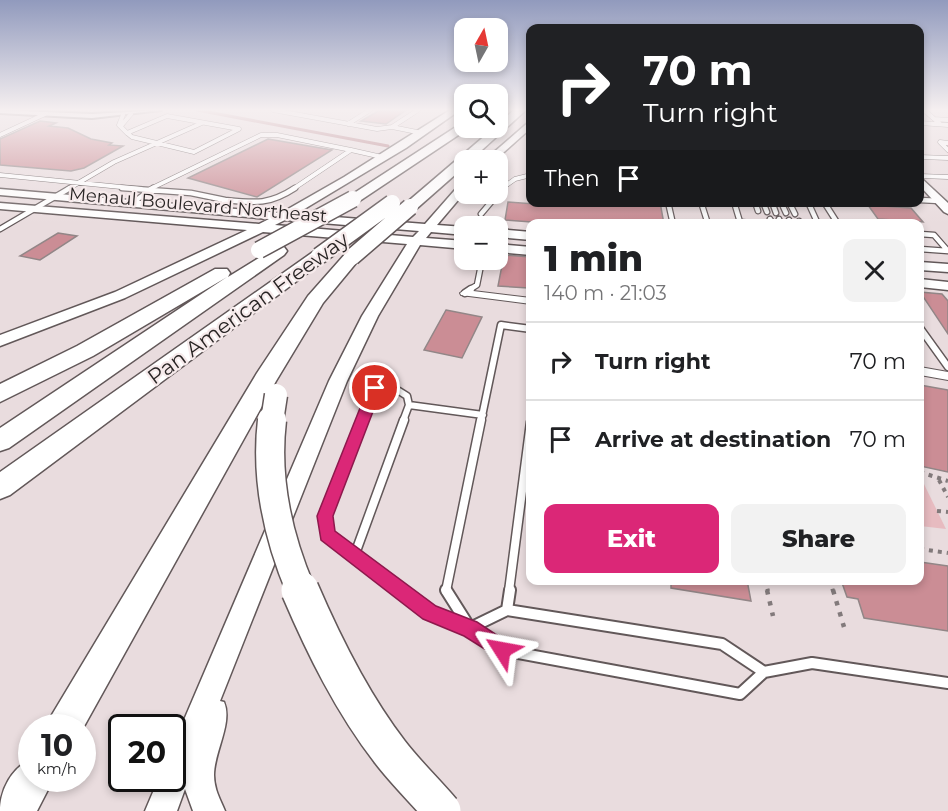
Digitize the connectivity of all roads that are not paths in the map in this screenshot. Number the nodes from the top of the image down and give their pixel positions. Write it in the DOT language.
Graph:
graph roads {
  1 [pos="145,148"];
  2 [pos="176,148"];
  3 [pos="202,148"];
  4 [pos="235,148"];
  5 [pos="340,148"];
  6 [pos="397,148"];
  7 [pos="430,148"];
  8 [pos="468,148"];
  9 [pos="477,148"];
  10 [pos="351,150"];
  11 [pos="382,157"];
  12 [pos="924,157"];
  13 [pos="948,159"];
  14 [pos="0,175"];
  15 [pos="526,175"];
  16 [pos="948,177"];
  17 [pos="924,178"];
  18 [pos="509,181"];
  19 [pos="924,182"];
  20 [pos="80,183"];
  21 [pos="150,189"];
  22 [pos="0,192"];
  23 [pos="454,197"];
  24 [pos="52,198"];
  25 [pos="225,200"];
  26 [pos="924,201"];
  27 [pos="131,204"];
  28 [pos="944,205"];
  29 [pos="0,206"];
  30 [pos="756,207"];
  31 [pos="765,207"];
  32 [pos="774,207"];
  33 [pos="783,207"];
  34 [pos="792,207"];
  35 [pos="33,210"];
  36 [pos="218,211"];
  37 [pos="758,211"];
  38 [pos="767,212"];
  39 [pos="776,213"];
  40 [pos="786,213"];
  41 [pos="481,214"];
  42 [pos="795,214"];
  43 [pos="283,216"];
  44 [pos="0,228"];
  45 [pos="261,229"];
  46 [pos="454,232"];
  47 [pos="421,234"];
  48 [pos="508,234"];
  49 [pos="924,234"];
  50 [pos="526,236"];
  51 [pos="454,242"];
  52 [pos="924,248"];
  53 [pos="508,249"];
  54 [pos="269,251"];
  55 [pos="526,251"];
  56 [pos="924,266"];
  57 [pos="948,268"];
  58 [pos="480,270"];
  59 [pos="924,283"];
  60 [pos="948,286"];
  61 [pos="465,293"];
  62 [pos="315,300"];
  63 [pos="526,301"];
  64 [pos="526,328"];
  65 [pos="924,334"];
  66 [pos="0,342"];
  67 [pos="948,367"];
  68 [pos="924,372"];
  69 [pos="948,376"];
  70 [pos="0,394"];
  71 [pos="409,405"];
  72 [pos="483,415"];
  73 [pos="0,441"];
  74 [pos="526,461"];
  75 [pos="0,488"];
  76 [pos="356,554"];
  77 [pos="507,610"];
  78 [pos="243,618"];
  79 [pos="470,628"];
  80 [pos="765,672"];
  81 [pos="948,683"];
  82 [pos="71,714"];
  83 [pos="26,792"];
  84 [pos="14,811"];
  85 [pos="160,811"];
  86 [pos="209,811"];
  87 [pos="442,811"];
  1 -- 20 [label="lane"];
  2 -- 3 [label="lane"];
  4 -- 21 [label="lane"];
  5 -- 10 [label="lane"];
  6 -- 11 [label="main road"];
  7 -- 54 [label="highway, Pan American Freeway, bridge"];
  8 -- 75 [label="highway, Pan American Freeway, bridge"];
  9 -- 62 [label="highway, bridge"];
  10 -- 11 [label="lane"];
  10 -- 25 [label="lane"];
  11 -- 43 [label="main road"];
  12 -- 13 [label="lane"];
  14 -- 20 [label="lane"];
  15 -- 18 [label="lane"];
  16 -- 17 [label="lane"];
  18 -- 41 [label="lane"];
  19 -- 28 [label="main road"];
  20 -- 21 [label="lane"];
  20 -- 24 [label="lane"];
  21 -- 25 [label="lane"];
  21 -- 27 [label="lane"];
  22 -- 24 [label="main road, Menaul Boulevard Northeast"];
  23 -- 47 [label="main road"];
  24 -- 27 [label="main road, Menaul Boulevard Northeast"];
  24 -- 35 [label="lane"];
  25 -- 36 [label="lane"];
  26 -- 28 [label="lane"];
  27 -- 36 [label="main road, Menaul Boulevard Northeast"];
  29 -- 35 [label="main road, Menaul Boulevard Northeast"];
  30 -- 37 [label="lane"];
  31 -- 38 [label="lane"];
  32 -- 39 [label="lane"];
  33 -- 40 [label="lane"];
  34 -- 42 [label="lane"];
  35 -- 44 [label="lane"];
  35 -- 45 [label="main road, Menaul Boulevard Northeast"];
  36 -- 43 [label="main road, Menaul Boulevard Northeast"];
  43 -- 45 [label="main road"];
  43 -- 47 [label="main road, Menaul Boulevard Northeast"];
  45 -- 47 [label="main road, Menaul Boulevard Northeast"];
  45 -- 66 [label="main road"];
  46 -- 47 [label="main road, Menaul Boulevard Northeast"];
  47 -- 51 [label="main road, Menaul Boulevard Northeast"];
  47 -- 78 [label="main road"];
  48 -- 50 [label="main road"];
  49 -- 52 [label="lane"];
  53 -- 55 [label="main road"];
  54 -- 70 [label="highway"];
  54 -- 73 [label="highway, Pan American Freeway"];
  56 -- 57 [label="main road"];
  58 -- 61 [label="lane"];
  59 -- 60 [label="main road"];
  61 -- 63 [label="street"];
  62 -- 82 [label="highway"];
  62 -- 87 [label="highway, bridge"];
  64 -- 72 [label="lane"];
  65 -- 67 [label="lane"];
  68 -- 69 [label="street"];
  71 -- 72 [label="lane"];
  71 -- 76 [label="lane"];
  71 -- 76 [label="lane"];
  72 -- 79 [label="lane"];
  74 -- 77 [label="lane"];
  76 -- 79 [label="lane"];
  77 -- 79 [label="lane"];
  77 -- 80 [label="lane"];
  78 -- 85 [label="main road"];
  78 -- 86 [label="main road"];
  79 -- 80 [label="lane"];
  80 -- 81 [label="lane"];
  83 -- 84 [label="highway"];
}
